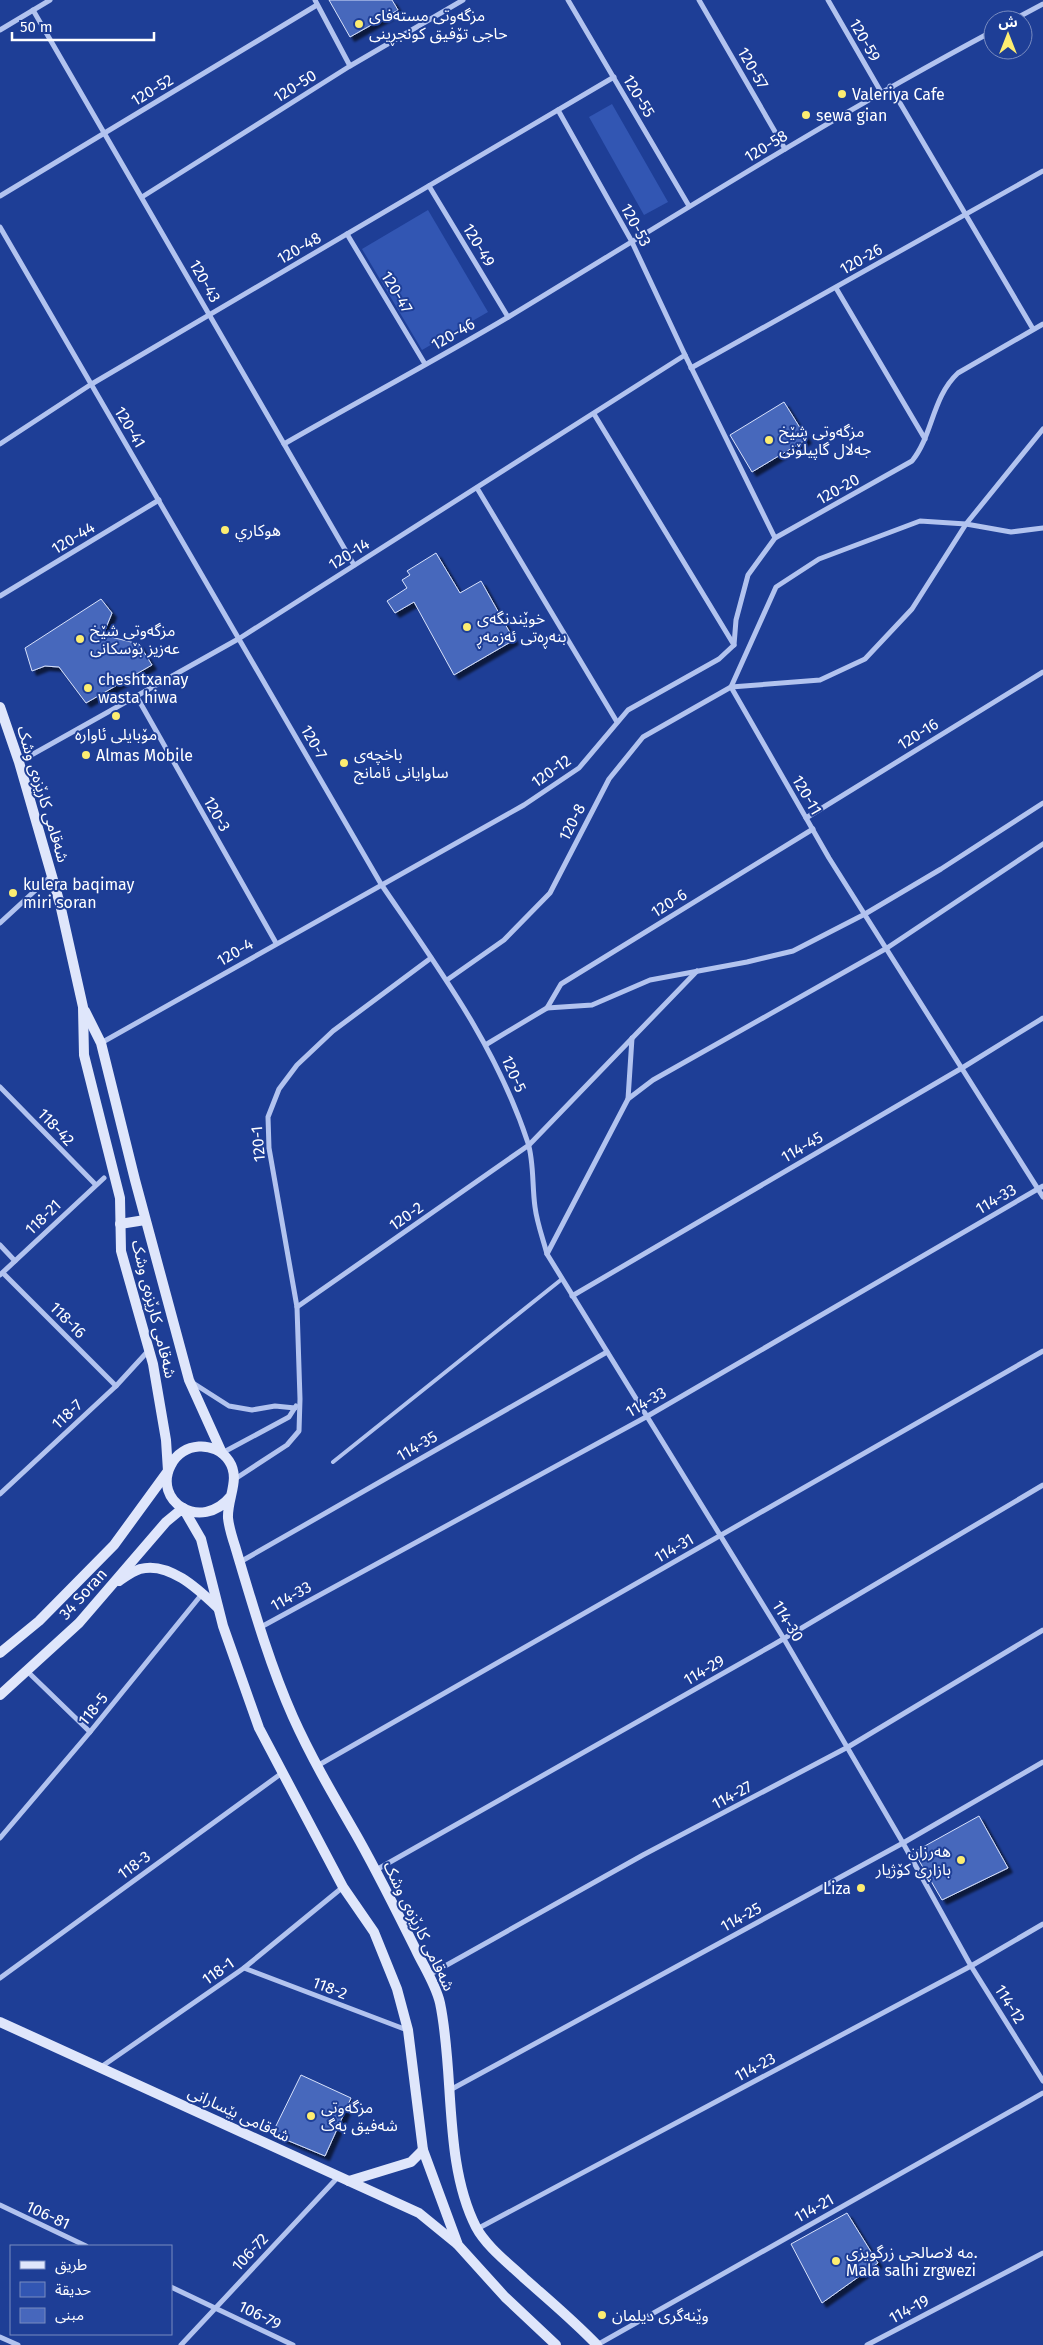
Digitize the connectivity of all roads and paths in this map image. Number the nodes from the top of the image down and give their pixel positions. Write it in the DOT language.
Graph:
graph roads {
  1 [pos="50,0"];
  2 [pos="463,0"];
  3 [pos="568,0"];
  4 [pos="699,0"];
  5 [pos="828,0"];
  6 [pos="316,2"];
  7 [pos="1043,4"];
  8 [pos="33,10"];
  9 [pos="1032,10"];
  10 [pos="0,30"];
  11 [pos="983,36"];
  12 [pos="350,66"];
  13 [pos="614,77"];
  14 [pos="890,86"];
  15 [pos="881,92"];
  16 [pos="558,110"];
  17 [pos="105,134"];
  18 [pos="784,149"];
  19 [pos="1043,171"];
  20 [pos="429,186"];
  21 [pos="0,196"];
  22 [pos="142,197"];
  23 [pos="690,206"];
  24 [pos="967,215"];
  25 [pos="0,227"];
  26 [pos="347,234"];
  27 [pos="631,240"];
  28 [pos="836,288"];
  29 [pos="210,315"];
  30 [pos="508,316"];
  31 [pos="1043,324"];
  32 [pos="1033,330"];
  33 [pos="685,355"];
  34 [pos="425,364"];
  35 [pos="691,368"];
  36 [pos="90,385"];
  37 [pos="594,414"];
  38 [pos="1043,428"];
  39 [pos="925,438"];
  40 [pos="0,444"];
  41 [pos="284,444"];
  42 [pos="478,488"];
  43 [pos="158,500"];
  44 [pos="966,524"];
  45 [pos="1043,528"];
  46 [pos="776,538"];
  47 [pos="354,565"];
  48 [pos="0,596"];
  49 [pos="240,638"];
  50 [pos="734,645"];
  51 [pos="1043,672"];
  52 [pos="730,687"];
  53 [pos="137,697"];
  54 [pos="0,707"];
  55 [pos="617,722"];
  56 [pos="19,762"];
  57 [pos="1043,803"];
  58 [pos="806,818"];
  59 [pos="813,829"];
  60 [pos="1043,844"];
  61 [pos="51,876"];
  62 [pos="381,884"];
  63 [pos="865,914"];
  64 [pos="1,920"];
  65 [pos="276,943"];
  66 [pos="886,948"];
  67 [pos="431,958"];
  68 [pos="698,970"];
  69 [pos="447,980"];
  70 [pos="83,1008"];
  71 [pos="548,1008"];
  72 [pos="1043,1018"];
  73 [pos="632,1038"];
  74 [pos="102,1043"];
  75 [pos="486,1044"];
  76 [pos="962,1068"];
  77 [pos="0,1087"];
  78 [pos="628,1099"];
  79 [pos="529,1145"];
  80 [pos="104,1178"];
  81 [pos="95,1184"];
  82 [pos="1041,1188"];
  83 [pos="1043,1197"];
  84 [pos="145,1220"];
  85 [pos="120,1224"];
  86 [pos="0,1245"];
  87 [pos="547,1254"];
  88 [pos="15,1261"];
  89 [pos="1,1274"];
  90 [pos="562,1279"];
  91 [pos="572,1296"];
  92 [pos="298,1308"];
  93 [pos="149,1350"];
  94 [pos="1043,1351"];
  95 [pos="607,1352"];
  96 [pos="188,1380"];
  97 [pos="116,1386"];
  98 [pos="300,1399"];
  99 [pos="295,1408"];
  100 [pos="646,1416"];
  101 [pos="222,1454"];
  102 [pos="333,1462"];
  103 [pos="168,1471"];
  104 [pos="234,1479"];
  105 [pos="1043,1485"];
  106 [pos="0,1494"];
  107 [pos="231,1496"];
  108 [pos="183,1508"];
  109 [pos="721,1535"];
  110 [pos="240,1562"];
  111 [pos="114,1583"];
  112 [pos="203,1593"];
  113 [pos="218,1608"];
  114 [pos="260,1627"];
  115 [pos="1043,1630"];
  116 [pos="784,1639"];
  117 [pos="0,1653"];
  118 [pos="27,1671"];
  119 [pos="0,1694"];
  120 [pos="90,1732"];
  121 [pos="848,1748"];
  122 [pos="1043,1762"];
  123 [pos="317,1767"];
  124 [pos="282,1772"];
  125 [pos="0,1838"];
  126 [pos="903,1843"];
  127 [pos="375,1871"];
  128 [pos="344,1886"];
  129 [pos="1043,1924"];
  130 [pos="971,1966"];
  131 [pos="244,1968"];
  132 [pos="428,1976"];
  133 [pos="0,1978"];
  134 [pos="0,2022"];
  135 [pos="408,2030"];
  136 [pos="102,2067"];
  137 [pos="1043,2082"];
  138 [pos="450,2090"];
  139 [pos="1043,2093"];
  140 [pos="423,2150"];
  141 [pos="338,2176"];
  142 [pos="349,2181"];
  143 [pos="0,2206"];
  144 [pos="477,2229"];
  145 [pos="84,2245"];
  146 [pos="458,2245"];
  147 [pos="1043,2253"];
  148 [pos="172,2286"];
  149 [pos="216,2308"];
  150 [pos="0,2336"];
  151 [pos="18,2345"];
  152 [pos="181,2345"];
  153 [pos="293,2345"];
  154 [pos="556,2345"];
  155 [pos="597,2345"];
  156 [pos="867,2345"];
  1 -- 8 [label="street"];
  2 -- 12 [label="street, 120-50"];
  3 -- 13 [label="street, 120-55"];
  4 -- 18 [label="street, 120-57"];
  5 -- 15 [label="street, 120-59"];
  6 -- 12 [label="street"];
  6 -- 17 [label="street, 120-52"];
  7 -- 9 [label="street"];
  8 -- 10 [label="street"];
  8 -- 17 [label="street, 120-43"];
  11 -- 14 [label="street, 120-58"];
  12 -- 22 [label="street, 120-50"];
  13 -- 16 [label="street, 120-48"];
  13 -- 23 [label="street, 120-55"];
  14 -- 15 [label="street, 120-58"];
  14 -- 24 [label="street"];
  15 -- 18 [label="street, 120-58"];
  16 -- 20 [label="street, 120-48"];
  16 -- 27 [label="street, 120-53"];
  17 -- 21 [label="street, 120-52"];
  17 -- 22 [label="street, 120-43"];
  18 -- 23 [label="street, 120-58"];
  19 -- 24 [label="street, 120-26"];
  20 -- 26 [label="street, 120-48"];
  20 -- 30 [label="street, 120-49"];
  22 -- 29 [label="street, 120-43"];
  23 -- 27 [label="street, 120-58"];
  24 -- 28 [label="street, 120-26"];
  24 -- 32 [label="street"];
  25 -- 36 [label="street, 120-41"];
  26 -- 29 [label="street, 120-48"];
  26 -- 34 [label="street, 120-47"];
  27 -- 30 [label="street, 120-46"];
  27 -- 33 [label="street, 120-53"];
  28 -- 35 [label="street, 120-26"];
  28 -- 39 [label="street"];
  29 -- 36 [label="street, 120-48"];
  29 -- 41 [label="street, 120-43"];
  30 -- 34 [label="street, 120-46"];
  31 -- 32 [label="street, 120-20"];
  32 -- 39 [label="street, 120-20"];
  33 -- 35 [label="street, 120-53"];
  33 -- 37 [label="street, 120-14"];
  34 -- 41 [label="street, 120-46"];
  35 -- 46 [label="street, 120-53"];
  36 -- 40 [label="street, 120-48"];
  36 -- 43 [label="street, 120-41"];
  37 -- 42 [label="street, 120-14"];
  37 -- 50 [label="street"];
  38 -- 44 [label="street"];
  39 -- 46 [label="street, 120-20"];
  41 -- 47 [label="street, 120-43"];
  42 -- 47 [label="street, 120-14"];
  42 -- 55 [label="street"];
  43 -- 48 [label="street, 120-44"];
  43 -- 49 [label="street, 120-41"];
  44 -- 45 [label="street"];
  44 -- 52 [label="street"];
  44 -- 52 [label="street"];
  46 -- 50 [label="street, 120-20"];
  47 -- 49 [label="street, 120-14"];
  49 -- 53 [label="street"];
  49 -- 56 [label="street, 120-14"];
  49 -- 62 [label="street, 120-7"];
  50 -- 55 [label="street, 120-12"];
  51 -- 58 [label="street, 120-16"];
  52 -- 58 [label="street, 120-11"];
  52 -- 69 [label="street, 120-8"];
  53 -- 56 [label="street"];
  53 -- 65 [label="street, 120-3"];
  54 -- 56 [label="main road, شەقامی کارێزەی وشک"];
  55 -- 62 [label="street, 120-12"];
  56 -- 61 [label="main road, شەقامی کارێزەی وشک"];
  57 -- 63 [label="street"];
  58 -- 59 [label="street, 120-11"];
  59 -- 63 [label="street, 120-11"];
  59 -- 71 [label="street, 120-6"];
  60 -- 66 [label="street"];
  61 -- 64 [label="street"];
  61 -- 70 [label="main road, شەقامی کارێزەی وشک"];
  62 -- 65 [label="street, 120-4"];
  62 -- 67 [label="street, 120-5"];
  63 -- 66 [label="street, 120-11"];
  63 -- 68 [label="street"];
  65 -- 74 [label="street, 120-4"];
  66 -- 76 [label="street, 120-11"];
  66 -- 78 [label="street"];
  67 -- 69 [label="street, 120-5"];
  67 -- 92 [label="street, 120-1"];
  68 -- 71 [label="street"];
  68 -- 73 [label="street, 120-2"];
  69 -- 75 [label="street, 120-5"];
  70 -- 74 [label="main road, شەقامی کارێزەی وشک"];
  70 -- 85 [label="main road, شەقامی کارێزەی وشک"];
  71 -- 75 [label="street"];
  72 -- 76 [label="street, 114-45"];
  73 -- 78 [label="street"];
  73 -- 79 [label="street, 120-2"];
  74 -- 84 [label="main road, شەقامی کارێزەی وشک"];
  75 -- 79 [label="street, 120-5"];
  76 -- 82 [label="street, 120-11"];
  76 -- 91 [label="street, 114-45"];
  77 -- 81 [label="street, 118-42"];
  78 -- 87 [label="street"];
  79 -- 87 [label="street, 120-5"];
  79 -- 92 [label="street, 120-2"];
  80 -- 81 [label="street, 118-21"];
  81 -- 88 [label="street, 118-21"];
  82 -- 83 [label="street, 120-11"];
  82 -- 100 [label="street, 114-33"];
  84 -- 85 [label="main road"];
  84 -- 96 [label="main road, شەقامی کارێزەی وشک"];
  85 -- 93 [label="main road, شەقامی کارێزەی وشک"];
  86 -- 88 [label="street"];
  87 -- 90 [label="street, 120-5"];
  88 -- 89 [label="street, 118-21"];
  89 -- 97 [label="street, 118-16"];
  90 -- 91 [label="street, 120-5"];
  90 -- 102 [label="lane"];
  91 -- 95 [label="street, 114-30"];
  92 -- 98 [label="street, 120-1"];
  93 -- 97 [label="street, 118-7"];
  93 -- 103 [label="main road, شەقامی کارێزەی وشک"];
  94 -- 109 [label="street, 114-31"];
  95 -- 100 [label="street, 114-30"];
  95 -- 110 [label="street, 114-35"];
  96 -- 99 [label="street"];
  96 -- 101 [label="main road, شەقامی کارێزەی وشک"];
  97 -- 106 [label="street, 118-7"];
  98 -- 99 [label="street"];
  98 -- 104 [label="street, 120-1"];
  99 -- 101 [label="street"];
  100 -- 109 [label="street, 114-30"];
  100 -- 114 [label="street, 114-33"];
  101 -- 103 [label="main road"];
  101 -- 104 [label="main road"];
  103 -- 108 [label="main road"];
  103 -- 117 [label="main road, 34 Soran"];
  104 -- 107 [label="main road"];
  105 -- 116 [label="street, 114-29"];
  107 -- 108 [label="main road"];
  107 -- 110 [label="main road, شەقامی کارێزەی وشک"];
  108 -- 111 [label="main road, 34 Soran"];
  108 -- 113 [label="main road"];
  109 -- 116 [label="street, 114-30"];
  109 -- 123 [label="street, 114-31"];
  110 -- 114 [label="main road, شەقامی کارێزەی وشک"];
  111 -- 112 [label="main road"];
  111 -- 118 [label="main road, 34 Soran"];
  112 -- 113 [label="main road"];
  112 -- 120 [label="street, 118-5"];
  113 -- 124 [label="main road"];
  114 -- 123 [label="main road, شەقامی کارێزەی وشک"];
  115 -- 121 [label="street, 114-27"];
  116 -- 121 [label="street, 114-30"];
  116 -- 127 [label="street, 114-29"];
  118 -- 119 [label="main road, 34 Soran"];
  118 -- 120 [label="street"];
  120 -- 125 [label="street, 118-5"];
  121 -- 126 [label="street, 114-30"];
  121 -- 132 [label="street, 114-27"];
  122 -- 126 [label="street, 114-25"];
  123 -- 127 [label="main road, شەقامی کارێزەی وشک"];
  124 -- 128 [label="main road"];
  124 -- 133 [label="street, 118-3"];
  126 -- 130 [label="street, 114-30"];
  126 -- 138 [label="street, 114-25"];
  127 -- 132 [label="main road, شەقامی کارێزەی وشک"];
  128 -- 131 [label="street, 118-1"];
  128 -- 135 [label="main road"];
  129 -- 130 [label="street, 114-23"];
  130 -- 137 [label="street, 114-12"];
  130 -- 144 [label="street, 114-23"];
  131 -- 135 [label="street, 118-2"];
  131 -- 136 [label="street, 118-1"];
  132 -- 138 [label="main road, شەقامی کارێزەی وشک"];
  134 -- 136 [label="main road, شەقامی بێسارانی"];
  135 -- 140 [label="main road"];
  136 -- 141 [label="main road, شەقامی بێسارانی"];
  138 -- 144 [label="main road, شەقامی کارێزەی وشک"];
  139 -- 155 [label="street, 114-21"];
  140 -- 142 [label="main road"];
  140 -- 146 [label="main road"];
  141 -- 142 [label="main road, شەقامی بێسارانی"];
  141 -- 149 [label="street, 106-72"];
  142 -- 146 [label="main road, شەقامی بێسارانی"];
  143 -- 145 [label="street, 106-81"];
  144 -- 155 [label="main road, شەقامی کارێزەی وشک"];
  146 -- 154 [label="main road"];
  147 -- 156 [label="street, 114-19"];
  148 -- 149 [label="street"];
  149 -- 152 [label="street, 106-72"];
  149 -- 153 [label="street, 106-79"];
  150 -- 151 [label="street"];
}
